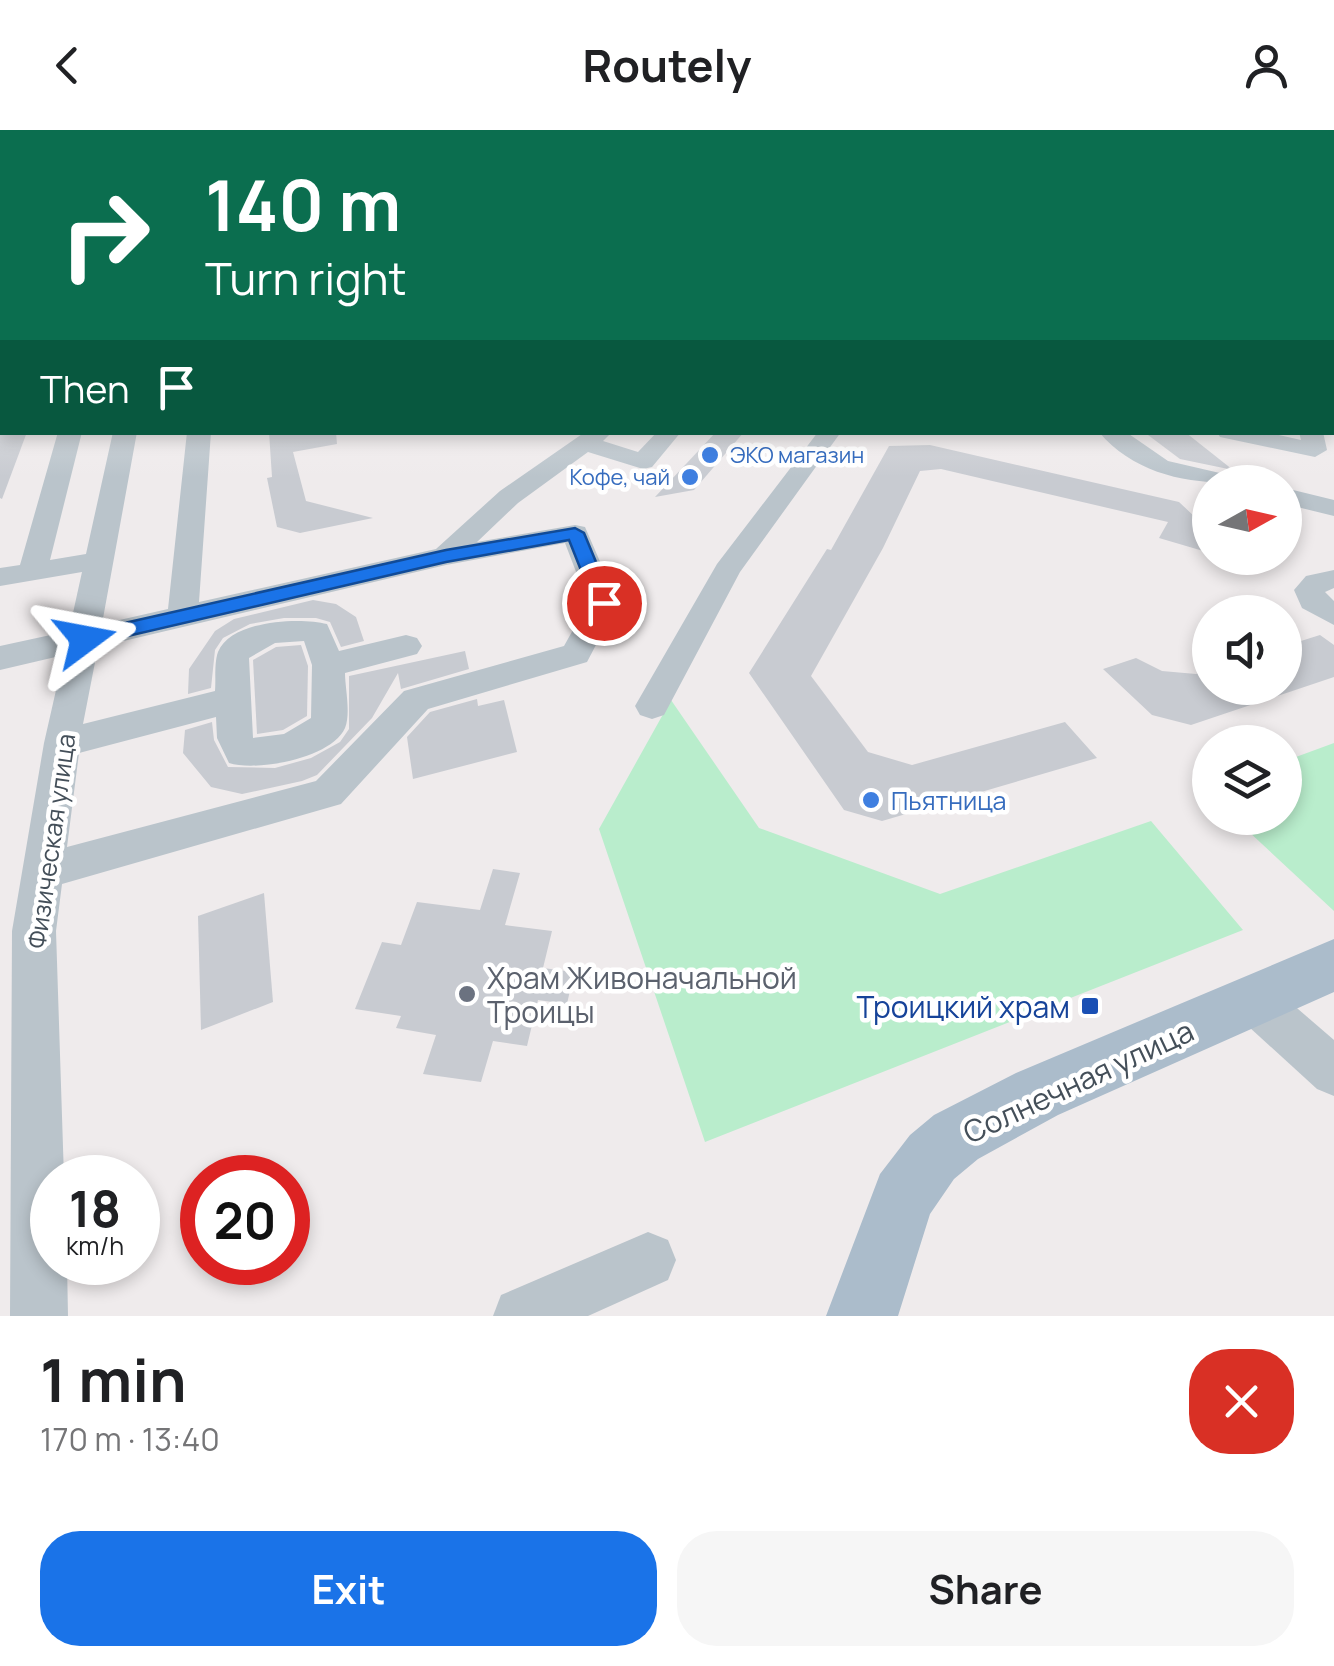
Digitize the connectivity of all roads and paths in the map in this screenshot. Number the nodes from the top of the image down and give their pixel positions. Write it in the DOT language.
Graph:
graph roads {
  1 [pos="69,435"];
  2 [pos="124,435"];
  3 [pos="199,435"];
  4 [pos="667,435"];
  5 [pos="828,435"];
  6 [pos="1114,435"];
  7 [pos="1242,435"];
  8 [pos="1312,435"];
  9 [pos="594,438"];
  10 [pos="1192,474"];
  11 [pos="1302,500"];
  12 [pos="1334,508"];
  13 [pos="446,556"];
  14 [pos="102,560"];
  15 [pos="32,572"];
  16 [pos="0,577"];
  17 [pos="1334,579"];
  18 [pos="183,616"];
  19 [pos="1334,616"];
  20 [pos="85,639"];
  21 [pos="406,646"];
  22 [pos="0,658"];
  23 [pos="328,666"];
  24 [pos="232,700"];
  25 [pos="652,706"];
  26 [pos="62,744"];
  27 [pos="44,871"];
  28 [pos="1334,965"];
  29 [pos="1252,1000"];
  30 [pos="1334,1072"];
  31 [pos="648,1260"];
  32 [pos="40,1316"];
  33 [pos="522,1316"];
  34 [pos="862,1316"];
  1 -- 15 [label="street"];
  2 -- 14 [label="street, Физическая улица"];
  3 -- 18 [label="street"];
  4 -- 9 [label="street"];
  5 -- 25 [label="street"];
  6 -- 10 [label="street"];
  7 -- 8 [label="street"];
  9 -- 13 [label="street"];
  11 -- 12 [label="street"];
  13 -- 18 [label="street"];
  13 -- 27 [label="street"];
  14 -- 15 [label="street"];
  14 -- 20 [label="street, Физическая улица"];
  15 -- 16 [label="street"];
  17 -- 19 [label="street"];
  18 -- 20 [label="street"];
  20 -- 22 [label="street"];
  20 -- 26 [label="street, Физическая улица"];
  21 -- 23 [label="street"];
  23 -- 24 [label="street"];
  23 -- 24 [label="street"];
  24 -- 26 [label="street"];
  26 -- 27 [label="street, Физическая улица"];
  27 -- 32 [label="street, Физическая улица"];
  28 -- 29 [label="main road, Солнечная улица"];
  29 -- 30 [label="street"];
  29 -- 34 [label="main road, Солнечная улица"];
  31 -- 33 [label="street"];
}
